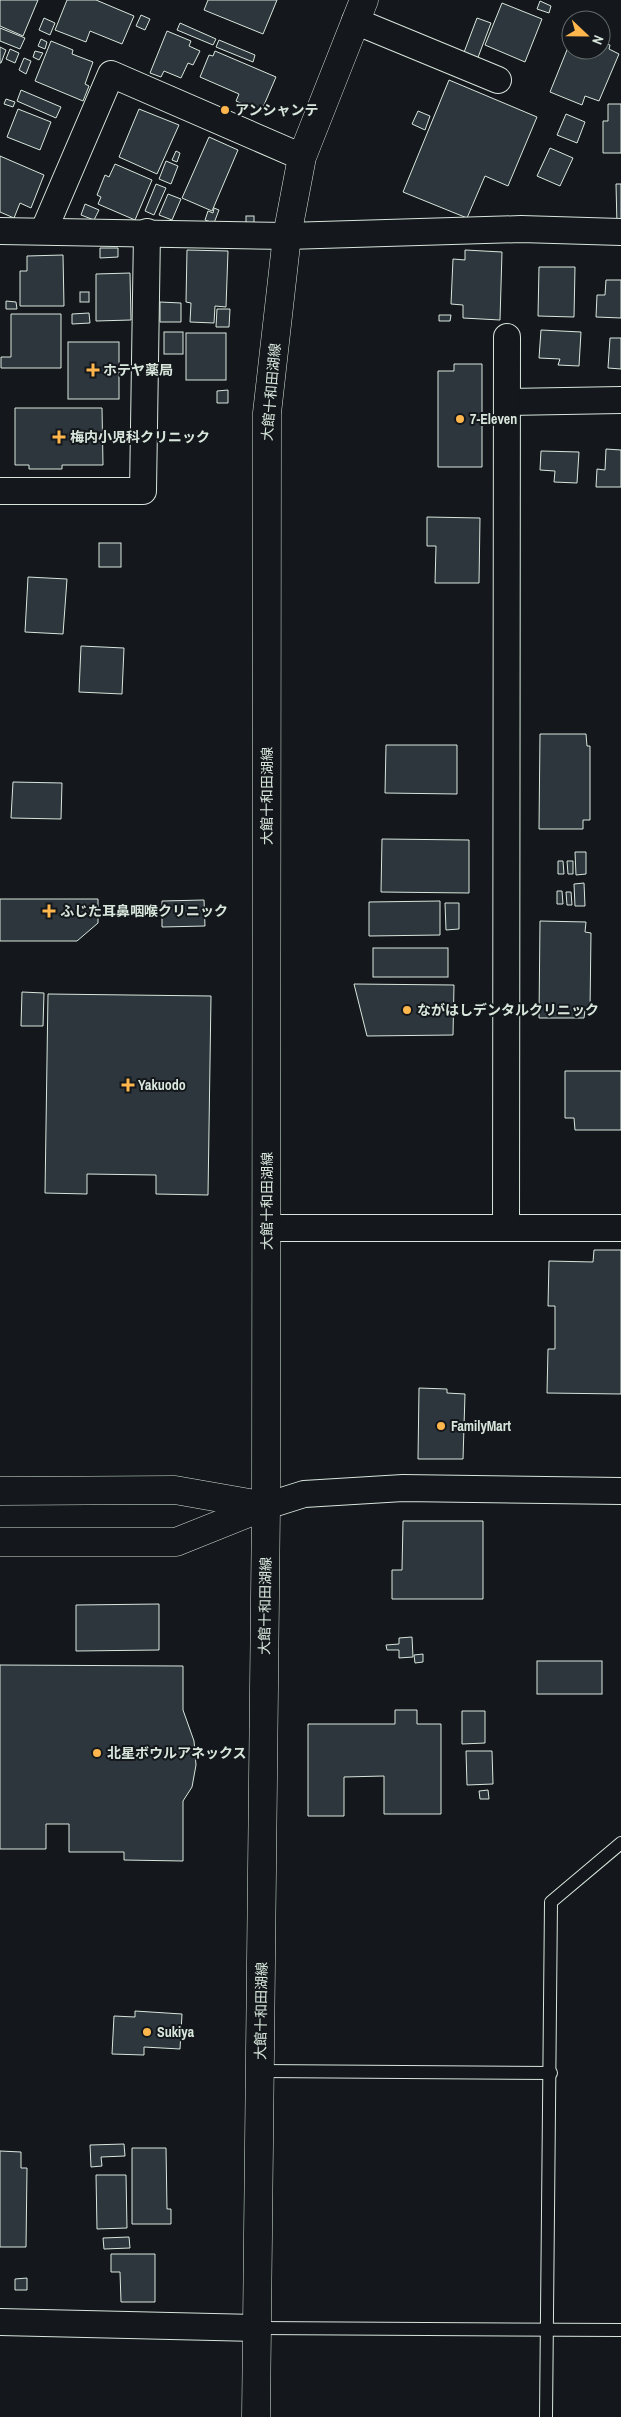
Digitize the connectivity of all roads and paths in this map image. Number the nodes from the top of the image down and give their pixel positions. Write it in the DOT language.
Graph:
graph roads {
  1 [pos="360,11"];
  2 [pos="498,80"];
  3 [pos="302,157"];
  4 [pos="0,230"];
  5 [pos="44,230"];
  6 [pos="147,232"];
  7 [pos="621,232"];
  8 [pos="287,236"];
  9 [pos="508,337"];
  10 [pos="621,400"];
  11 [pos="507,402"];
  12 [pos="0,491"];
  13 [pos="266,1228"];
  14 [pos="506,1228"];
  15 [pos="621,1228"];
  16 [pos="0,1491"];
  17 [pos="621,1491"];
  18 [pos="266,1506"];
  19 [pos="0,1542"];
  20 [pos="621,1843"];
  21 [pos="261,2071"];
  22 [pos="551,2073"];
  23 [pos="0,2322"];
  24 [pos="258,2328"];
  25 [pos="547,2330"];
  26 [pos="621,2330"];
  27 [pos="256,2417"];
  28 [pos="546,2417"];
  1 -- 2 [label="street"];
  1 -- 3 [label="main road, 大館十和田湖線"];
  3 -- 5 [label="street"];
  3 -- 8 [label="main road, 大館十和田湖線"];
  4 -- 5 [label="street"];
  5 -- 6 [label="street"];
  6 -- 8 [label="street"];
  6 -- 12 [label="street"];
  7 -- 8 [label="street"];
  8 -- 13 [label="main road, 大館十和田湖線"];
  9 -- 11 [label="street"];
  10 -- 11 [label="street"];
  11 -- 14 [label="street"];
  13 -- 14 [label="street"];
  13 -- 18 [label="main road, 大館十和田湖線"];
  14 -- 15 [label="street"];
  16 -- 18 [label="main road"];
  17 -- 18 [label="street"];
  18 -- 19 [label="main road"];
  18 -- 21 [label="main road, 大館十和田湖線"];
  20 -- 22 [label="lane"];
  21 -- 22 [label="lane"];
  21 -- 24 [label="main road, 大館十和田湖線"];
  22 -- 25 [label="lane"];
  23 -- 24 [label="street"];
  24 -- 25 [label="lane"];
  24 -- 27 [label="main road, 大館十和田湖線"];
  25 -- 26 [label="lane"];
  25 -- 28 [label="lane"];
}
